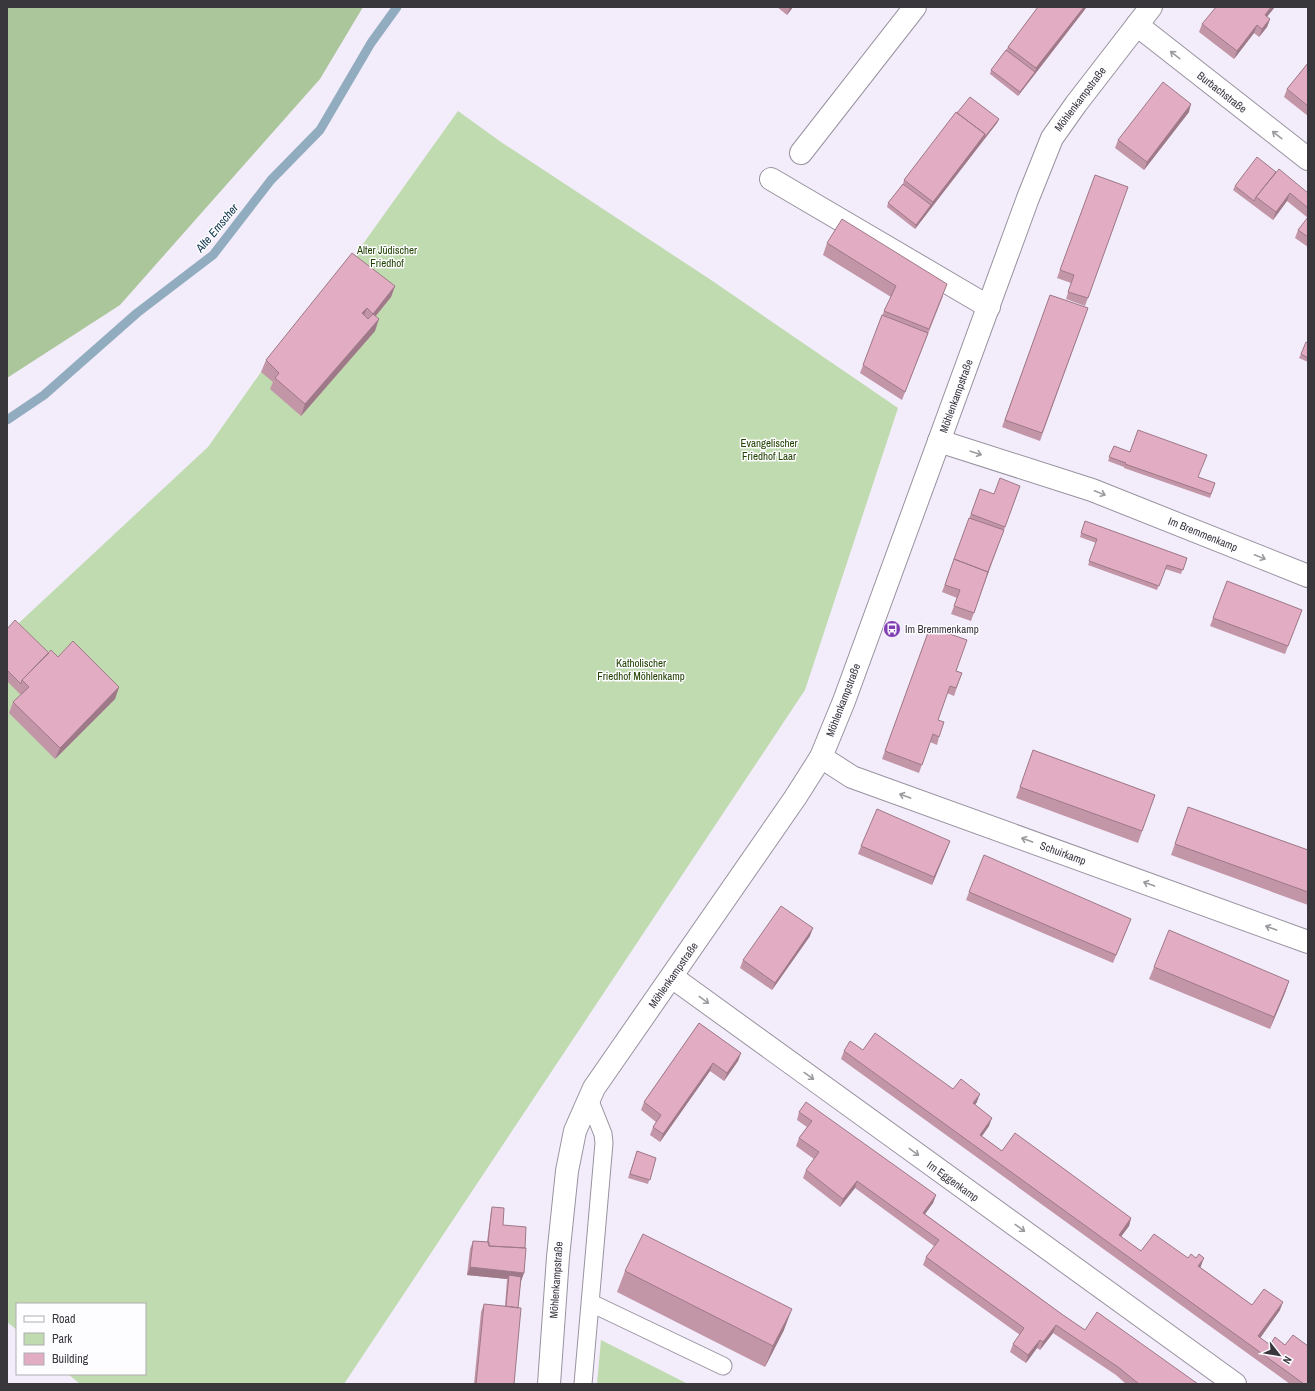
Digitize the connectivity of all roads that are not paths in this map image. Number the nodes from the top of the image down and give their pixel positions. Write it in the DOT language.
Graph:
graph roads {
  1 [pos="916,7"];
  2 [pos="1151,7"];
  3 [pos="1137,25"];
  4 [pos="801,153"];
  5 [pos="1308,159"];
  6 [pos="771,179"];
  7 [pos="989,307"];
  8 [pos="939,441"];
  9 [pos="1308,576"];
  10 [pos="821,756"];
  11 [pos="1308,942"];
  12 [pos="672,977"];
  13 [pos="589,1099"];
  14 [pos="591,1303"];
  15 [pos="723,1366"];
  16 [pos="549,1384"];
  17 [pos="583,1384"];
  18 [pos="1235,1384"];
  1 -- 4 [label="street"];
  2 -- 3 [label="street, Möhlenkampstraße"];
  5 -- 3 [label="street, Burbachstraße, one-way"];
  3 -- 7 [label="street, Möhlenkampstraße"];
  6 -- 7 [label="street"];
  7 -- 8 [label="street, Möhlenkampstraße"];
  8 -- 9 [label="street, Im Bremmenkamp, one-way"];
  8 -- 10 [label="street, Möhlenkampstraße"];
  11 -- 10 [label="street, Schuirkamp, one-way"];
  10 -- 12 [label="street, Möhlenkampstraße"];
  12 -- 13 [label="street, Möhlenkampstraße"];
  12 -- 18 [label="street, Im Eggenkamp, one-way"];
  13 -- 14 [label="lane"];
  13 -- 16 [label="street, Möhlenkampstraße"];
  14 -- 15 [label="lane"];
  14 -- 17 [label="lane"];
}
